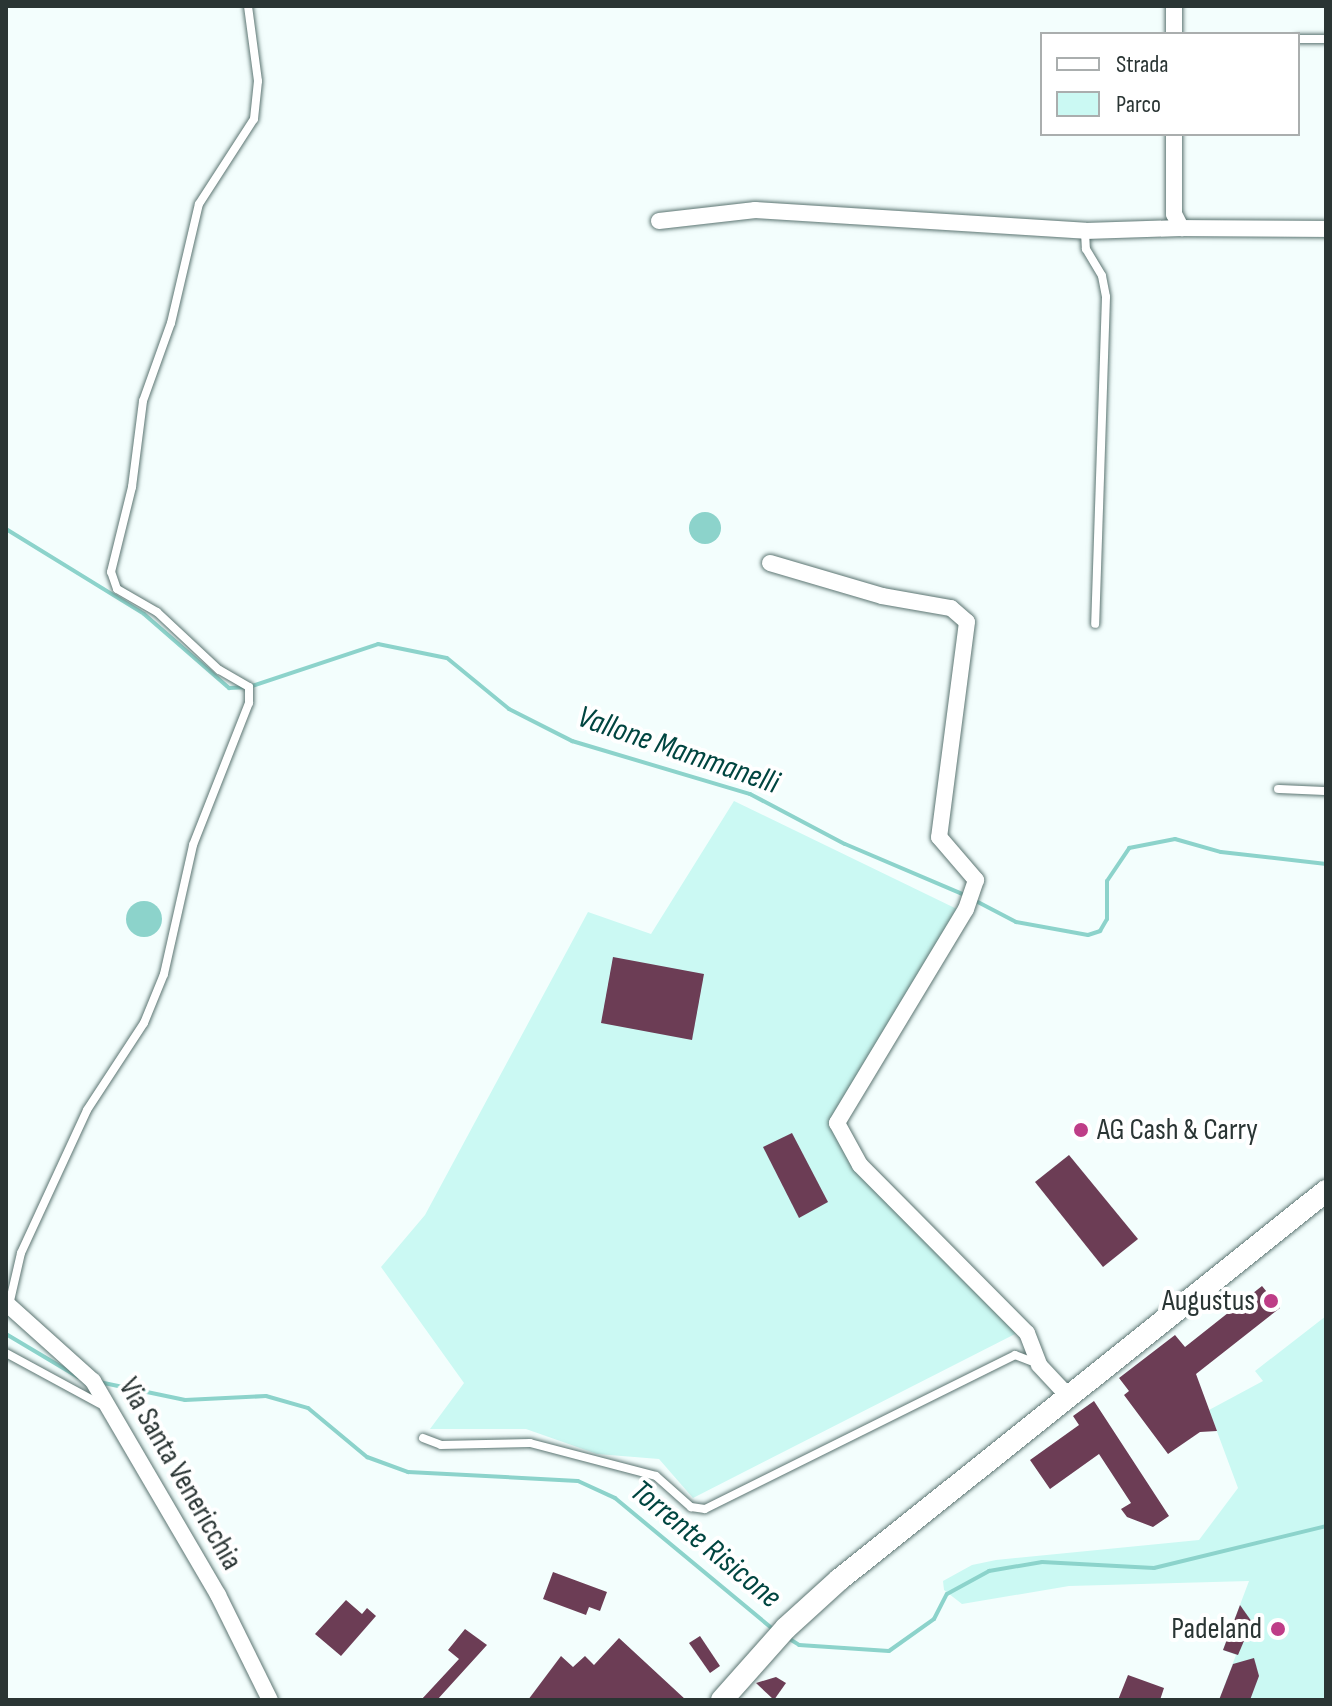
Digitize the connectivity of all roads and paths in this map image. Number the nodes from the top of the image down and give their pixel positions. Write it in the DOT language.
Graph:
graph roads {
  1 [pos="248,6"];
  2 [pos="1174,6"];
  3 [pos="1174,32"];
  4 [pos="1300,39"];
  5 [pos="1326,39"];
  6 [pos="1174,136"];
  7 [pos="659,221"];
  8 [pos="1181,228"];
  9 [pos="1326,229"];
  10 [pos="1085,231"];
  11 [pos="770,563"];
  12 [pos="1095,624"];
  13 [pos="1278,789"];
  14 [pos="1326,791"];
  15 [pos="1326,1191"];
  16 [pos="7,1305"];
  17 [pos="6,1353"];
  18 [pos="1039,1365"];
  19 [pos="1068,1396"];
  20 [pos="110,1414"];
  21 [pos="423,1438"];
  22 [pos="270,1700"];
  23 [pos="722,1700"];
  1 -- 16 [label="lane"];
  2 -- 3 [label="street"];
  4 -- 5 [label="lane"];
  6 -- 8 [label="street"];
  7 -- 10 [label="street"];
  8 -- 9 [label="street"];
  8 -- 10 [label="street"];
  10 -- 12 [label="lane"];
  11 -- 18 [label="street"];
  13 -- 14 [label="lane"];
  15 -- 19 [label="main road"];
  16 -- 20 [label="street, Via Santa Venericchia"];
  17 -- 20 [label="lane"];
  18 -- 19 [label="street"];
  18 -- 21 [label="lane"];
  19 -- 23 [label="main road"];
  20 -- 22 [label="street, Via Santa Venericchia"];
}
